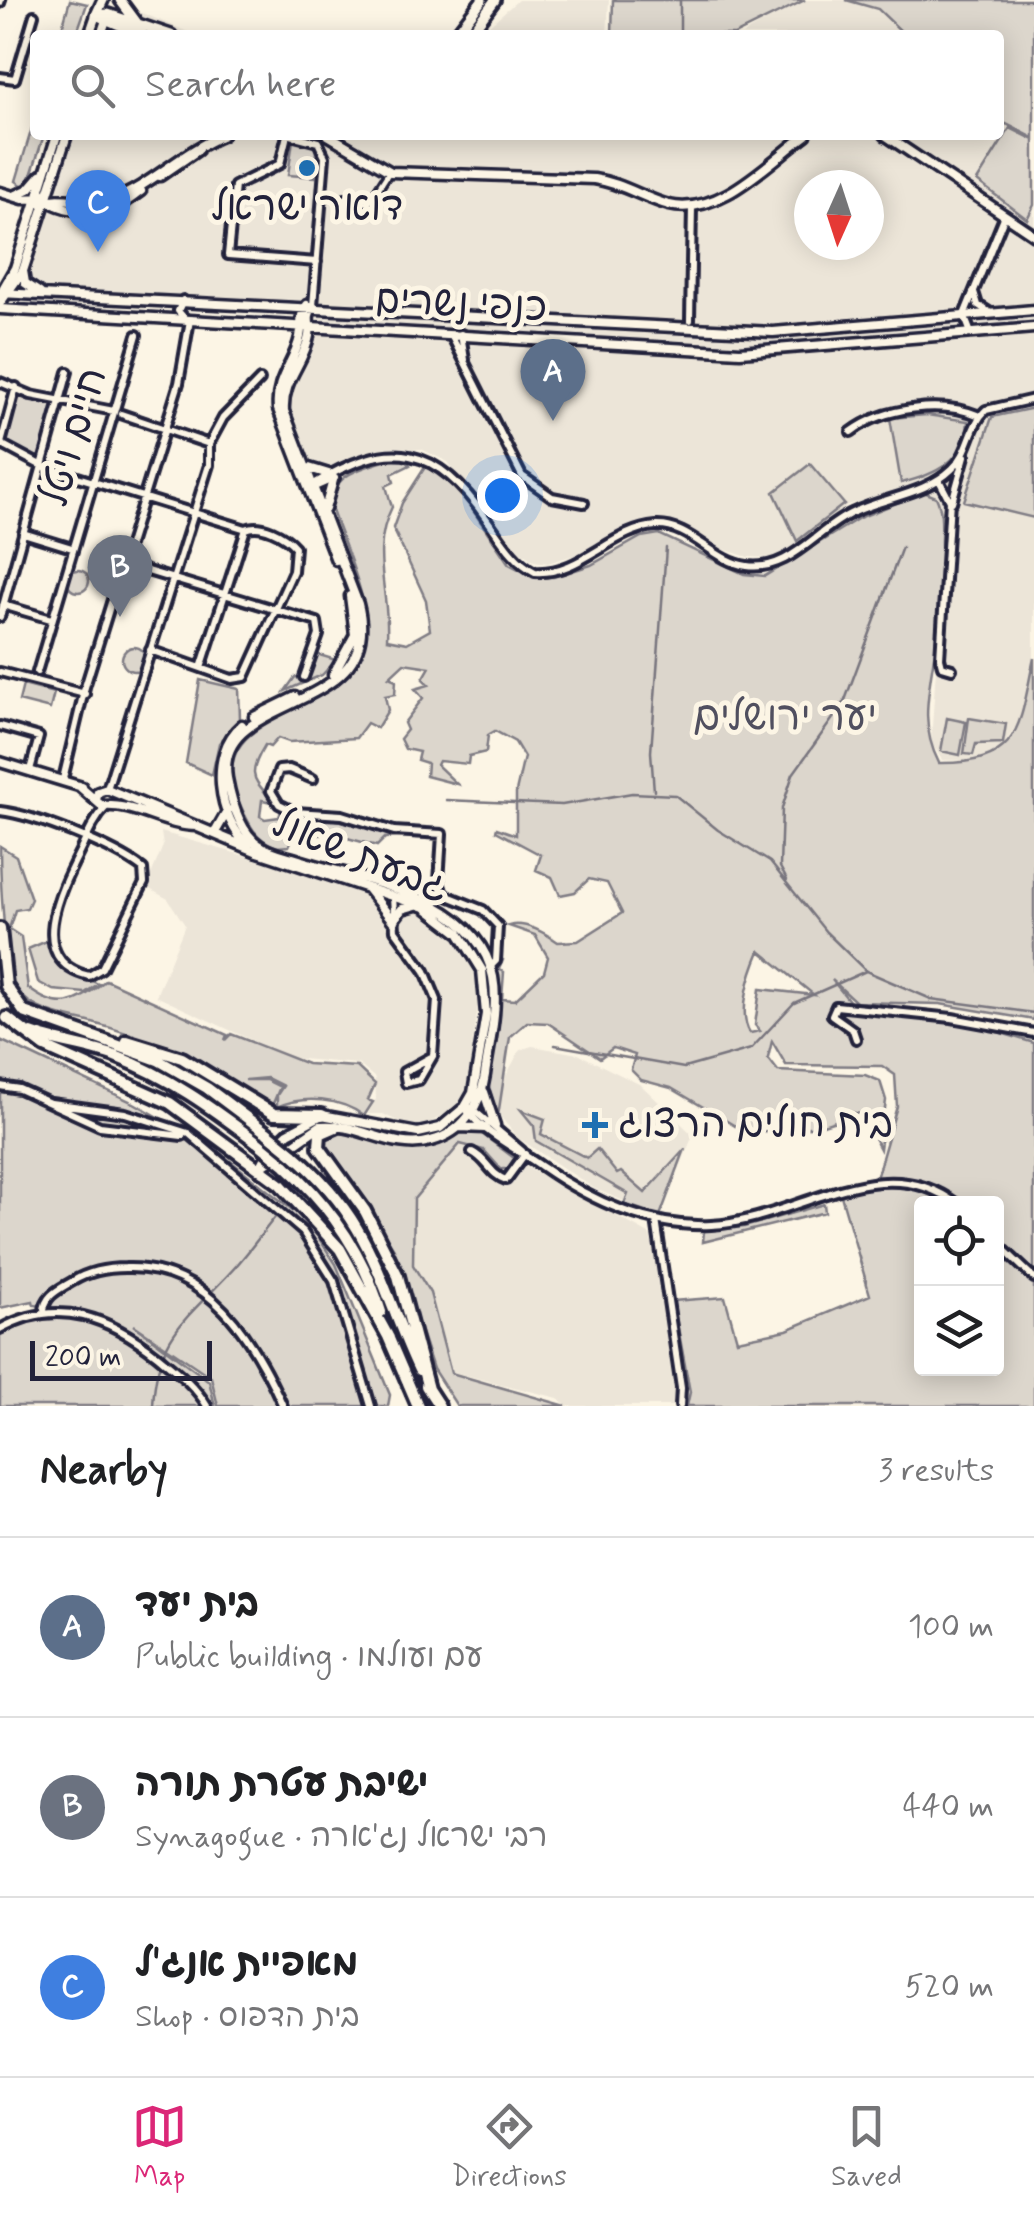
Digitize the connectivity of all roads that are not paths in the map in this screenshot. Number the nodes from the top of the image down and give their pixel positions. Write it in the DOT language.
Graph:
graph roads {
  1 [pos="102,0"];
  2 [pos="117,0"];
  3 [pos="482,0"];
  4 [pos="496,0"];
  5 [pos="34,15"];
  6 [pos="103,17"];
  7 [pos="93,30"];
  8 [pos="102,30"];
  9 [pos="137,30"];
  10 [pos="139,30"];
  11 [pos="458,30"];
  12 [pos="473,30"];
  13 [pos="0,77"];
  14 [pos="56,140"];
  15 [pos="65,140"];
  16 [pos="204,140"];
  17 [pos="204,140"];
  18 [pos="288,140"];
  19 [pos="314,140"];
  20 [pos="336,140"];
  21 [pos="799,140"];
  22 [pos="893,140"];
  23 [pos="50,172"];
  24 [pos="389,172"];
  25 [pos="0,192"];
  26 [pos="17,197"];
  27 [pos="42,197"];
  28 [pos="345,198"];
  29 [pos="75,201"];
  30 [pos="62,207"];
  31 [pos="692,207"];
  32 [pos="1005,214"];
  33 [pos="36,216"];
  34 [pos="1034,236"];
  35 [pos="317,262"];
  36 [pos="23,271"];
  37 [pos="974,291"];
  38 [pos="49,296"];
  39 [pos="1,300"];
  40 [pos="183,300"];
  41 [pos="310,306"];
  42 [pos="1034,310"];
  43 [pos="989,312"];
  44 [pos="964,315"];
  45 [pos="690,320"];
  46 [pos="189,322"];
  47 [pos="286,325"];
  48 [pos="304,326"];
  49 [pos="325,327"];
  50 [pos="1034,328"];
  51 [pos="448,333"];
  52 [pos="461,334"];
  53 [pos="972,334"];
  54 [pos="136,335"];
  55 [pos="302,343"];
  56 [pos="467,366"];
  57 [pos="68,372"];
  58 [pos="260,380"];
  59 [pos="0,382"];
  60 [pos="16,387"];
  61 [pos="60,398"];
  62 [pos="1034,399"];
  63 [pos="118,412"];
  64 [pos="980,416"];
  65 [pos="165,426"];
  66 [pos="851,432"];
  67 [pos="209,444"];
  68 [pos="0,446"];
  69 [pos="967,450"];
  70 [pos="306,465"];
  71 [pos="42,466"];
  72 [pos="332,478"];
  73 [pos="939,480"];
  74 [pos="93,482"];
  75 [pos="313,487"];
  76 [pos="146,498"];
  77 [pos="584,503"];
  78 [pos="950,508"];
  79 [pos="194,513"];
  80 [pos="325,514"];
  81 [pos="246,530"];
  82 [pos="23,533"];
  83 [pos="72,548"];
  84 [pos="124,564"];
  85 [pos="172,579"];
  86 [pos="225,594"];
  87 [pos="4,604"];
  88 [pos="275,610"];
  89 [pos="0,617"];
  90 [pos="51,619"];
  91 [pos="150,650"];
  92 [pos="201,668"];
  93 [pos="952,669"];
  94 [pos="0,672"];
  95 [pos="37,672"];
  96 [pos="304,676"];
  97 [pos="85,694"];
  98 [pos="0,726"];
  99 [pos="0,762"];
  100 [pos="30,770"];
  101 [pos="63,779"];
  102 [pos="314,779"];
  103 [pos="105,798"];
  104 [pos="153,808"];
  105 [pos="228,810"];
  106 [pos="0,811"];
  107 [pos="143,812"];
  108 [pos="211,829"];
  109 [pos="239,830"];
  110 [pos="85,841"];
  111 [pos="252,850"];
  112 [pos="364,886"];
  113 [pos="394,893"];
  114 [pos="420,905"];
  115 [pos="392,921"];
  116 [pos="0,930"];
  117 [pos="486,969"];
  118 [pos="4,1013"];
  119 [pos="1034,1033"];
  120 [pos="86,1034"];
  121 [pos="856,1039"];
  122 [pos="433,1056"];
  123 [pos="484,1081"];
  124 [pos="0,1086"];
  125 [pos="52,1103"];
  126 [pos="470,1110"];
  127 [pos="322,1115"];
  128 [pos="490,1126"];
  129 [pos="336,1127"];
  130 [pos="452,1131"];
  131 [pos="182,1136"];
  132 [pos="472,1152"];
  133 [pos="525,1154"];
  134 [pos="260,1168"];
  135 [pos="945,1196"];
  136 [pos="656,1220"];
  137 [pos="1004,1250"];
  138 [pos="1034,1278"];
  139 [pos="44,1312"];
  140 [pos="0,1328"];
  141 [pos="388,1338"];
  142 [pos="428,1389"];
  143 [pos="207,1406"];
  144 [pos="283,1406"];
  145 [pos="371,1406"];
  146 [pos="418,1406"];
  147 [pos="439,1406"];
  148 [pos="680,1406"];
  1 -- 6 [label="main road"];
  2 -- 6 [label="main road"];
  2 -- 10 [label="main road"];
  3 -- 11 [label="main road"];
  4 -- 12 [label="main road"];
  5 -- 13 [label="street"];
  6 -- 7 [label="street"];
  6 -- 8 [label="street"];
  6 -- 9 [label="main road"];
  14 -- 23 [label="street"];
  15 -- 23 [label="street"];
  16 -- 29 [label="street"];
  17 -- 30 [label="street"];
  18 -- 35 [label="street"];
  19 -- 35 [label="street"];
  20 -- 24 [label="street"];
  21 -- 31 [label="street"];
  22 -- 32 [label="street"];
  23 -- 26 [label="street"];
  23 -- 27 [label="street"];
  23 -- 29 [label="street"];
  24 -- 28 [label="street"];
  24 -- 31 [label="street"];
  25 -- 26 [label="street"];
  26 -- 27 [label="street"];
  26 -- 33 [label="street"];
  27 -- 29 [label="street"];
  27 -- 30 [label="street"];
  27 -- 33 [label="street"];
  30 -- 33 [label="street"];
  31 -- 45 [label="street"];
  32 -- 34 [label="street"];
  32 -- 37 [label="street"];
  33 -- 36 [label="street"];
  33 -- 39 [label="street"];
  35 -- 41 [label="street"];
  36 -- 38 [label="street"];
  36 -- 39 [label="street"];
  37 -- 43 [label="street"];
  37 -- 44 [label="street"];
  38 -- 39 [label="street, כנפי נשרים"];
  38 -- 40 [label="street, כנפי נשרים"];
  39 -- 46 [label="street, כנפי נשרים"];
  40 -- 41 [label="street, כנפי נשרים"];
  40 -- 46 [label="street"];
  41 -- 44 [label="street, כנפי נשרים"];
  41 -- 48 [label="street"];
  42 -- 43 [label="street, כנפי נשרים"];
  43 -- 44 [label="street, כנפי נשרים"];
  44 -- 53 [label="street"];
  46 -- 47 [label="street, כנפי נשרים"];
  46 -- 65 [label="street"];
  47 -- 48 [label="street, כנפי נשרים"];
  47 -- 55 [label="street"];
  48 -- 49 [label="street, כנפי נשרים"];
  48 -- 55 [label="street"];
  49 -- 51 [label="street, כנפי נשרים"];
  49 -- 55 [label="street"];
  50 -- 53 [label="street, כנפי נשרים"];
  51 -- 52 [label="street, כנפי נשרים"];
  51 -- 56 [label="street"];
  52 -- 53 [label="street, כנפי נשרים"];
  52 -- 56 [label="street"];
  54 -- 63 [label="street, חיים ויטל"];
  55 -- 70 [label="street"];
  55 -- 75 [label="street"];
  56 -- 77 [label="street"];
  57 -- 61 [label="street"];
  58 -- 67 [label="street"];
  59 -- 60 [label="street"];
  60 -- 61 [label="street"];
  60 -- 68 [label="street"];
  61 -- 63 [label="street"];
  61 -- 71 [label="street"];
  62 -- 64 [label="street"];
  63 -- 65 [label="street"];
  63 -- 74 [label="street, חיים ויטל"];
  64 -- 66 [label="street"];
  64 -- 69 [label="street"];
  65 -- 67 [label="street"];
  65 -- 76 [label="street"];
  67 -- 79 [label="street"];
  68 -- 71 [label="street"];
  69 -- 73 [label="street"];
  69 -- 78 [label="street"];
  70 -- 72 [label="street"];
  70 -- 75 [label="street"];
  71 -- 74 [label="street"];
  71 -- 82 [label="street"];
  72 -- 73 [label="street"];
  72 -- 75 [label="street"];
  72 -- 80 [label="street"];
  73 -- 78 [label="street"];
  74 -- 76 [label="street"];
  74 -- 83 [label="street, חיים ויטל"];
  75 -- 80 [label="street"];
  75 -- 105 [label="street"];
  76 -- 79 [label="street"];
  76 -- 84 [label="street"];
  78 -- 93 [label="street"];
  79 -- 81 [label="street"];
  79 -- 85 [label="street"];
  80 -- 109 [label="street"];
  81 -- 86 [label="street"];
  81 -- 88 [label="street"];
  82 -- 83 [label="street"];
  82 -- 87 [label="street"];
  83 -- 90 [label="street, חיים ויטל"];
  84 -- 85 [label="street"];
  84 -- 97 [label="street"];
  85 -- 86 [label="street"];
  85 -- 91 [label="street"];
  86 -- 88 [label="street"];
  86 -- 92 [label="street"];
  87 -- 89 [label="street"];
  87 -- 90 [label="street"];
  88 -- 92 [label="street"];
  88 -- 96 [label="street"];
  90 -- 95 [label="street, חיים ויטל"];
  91 -- 92 [label="street"];
  91 -- 103 [label="street"];
  94 -- 97 [label="street"];
  97 -- 101 [label="street"];
  98 -- 100 [label="street"];
  99 -- 100 [label="street, גבעת שאול"];
  100 -- 101 [label="street, גבעת שאול"];
  101 -- 103 [label="street, גבעת שאול"];
  102 -- 117 [label="street"];
  103 -- 104 [label="street, גבעת שאול"];
  103 -- 107 [label="street, גבעת שאול"];
  103 -- 110 [label="street"];
  104 -- 107 [label="street"];
  104 -- 108 [label="street, גבעת שאול"];
  105 -- 108 [label="street"];
  105 -- 109 [label="street"];
  106 -- 110 [label="street"];
  107 -- 108 [label="street, גבעת שאול"];
  108 -- 109 [label="street, גבעת שאול"];
  108 -- 111 [label="street"];
  109 -- 111 [label="street, גבעת שאול"];
  109 -- 113 [label="street, גבעת שאול"];
  110 -- 110 [label="street"];
  111 -- 112 [label="street, גבעת שאול"];
  112 -- 113 [label="street, גבעת שאול"];
  112 -- 115 [label="street"];
  113 -- 114 [label="street, גבעת שאול"];
  113 -- 115 [label="street"];
  113 -- 117 [label="street, גבעת שאול"];
  114 -- 115 [label="street"];
  114 -- 117 [label="street, גבעת שאול"];
  115 -- 122 [label="street"];
  116 -- 120 [label="main road"];
  117 -- 123 [label="street, גבעת שאול"];
  117 -- 126 [label="street"];
  118 -- 134 [label="main road"];
  118 -- 141 [label="main road, bridge"];
  119 -- 121 [label="street"];
  120 -- 127 [label="main road"];
  120 -- 142 [label="main road, bridge"];
  122 -- 122 [label="street"];
  123 -- 126 [label="street, גבעת שאול"];
  123 -- 128 [label="street"];
  124 -- 125 [label="street"];
  125 -- 131 [label="street"];
  125 -- 145 [label="street"];
  126 -- 127 [label="street"];
  126 -- 128 [label="street"];
  126 -- 130 [label="street"];
  127 -- 134 [label="street"];
  128 -- 130 [label="street"];
  128 -- 133 [label="street"];
  129 -- 130 [label="street"];
  129 -- 134 [label="street"];
  129 -- 142 [label="main road"];
  132 -- 133 [label="street"];
  133 -- 136 [label="street"];
  134 -- 141 [label="main road"];
  135 -- 136 [label="street"];
  136 -- 148 [label="street"];
  137 -- 138 [label="street"];
  139 -- 140 [label="street"];
  139 -- 143 [label="street"];
  139 -- 144 [label="street"];
  141 -- 146 [label="main road"];
  142 -- 147 [label="main road"];
}
